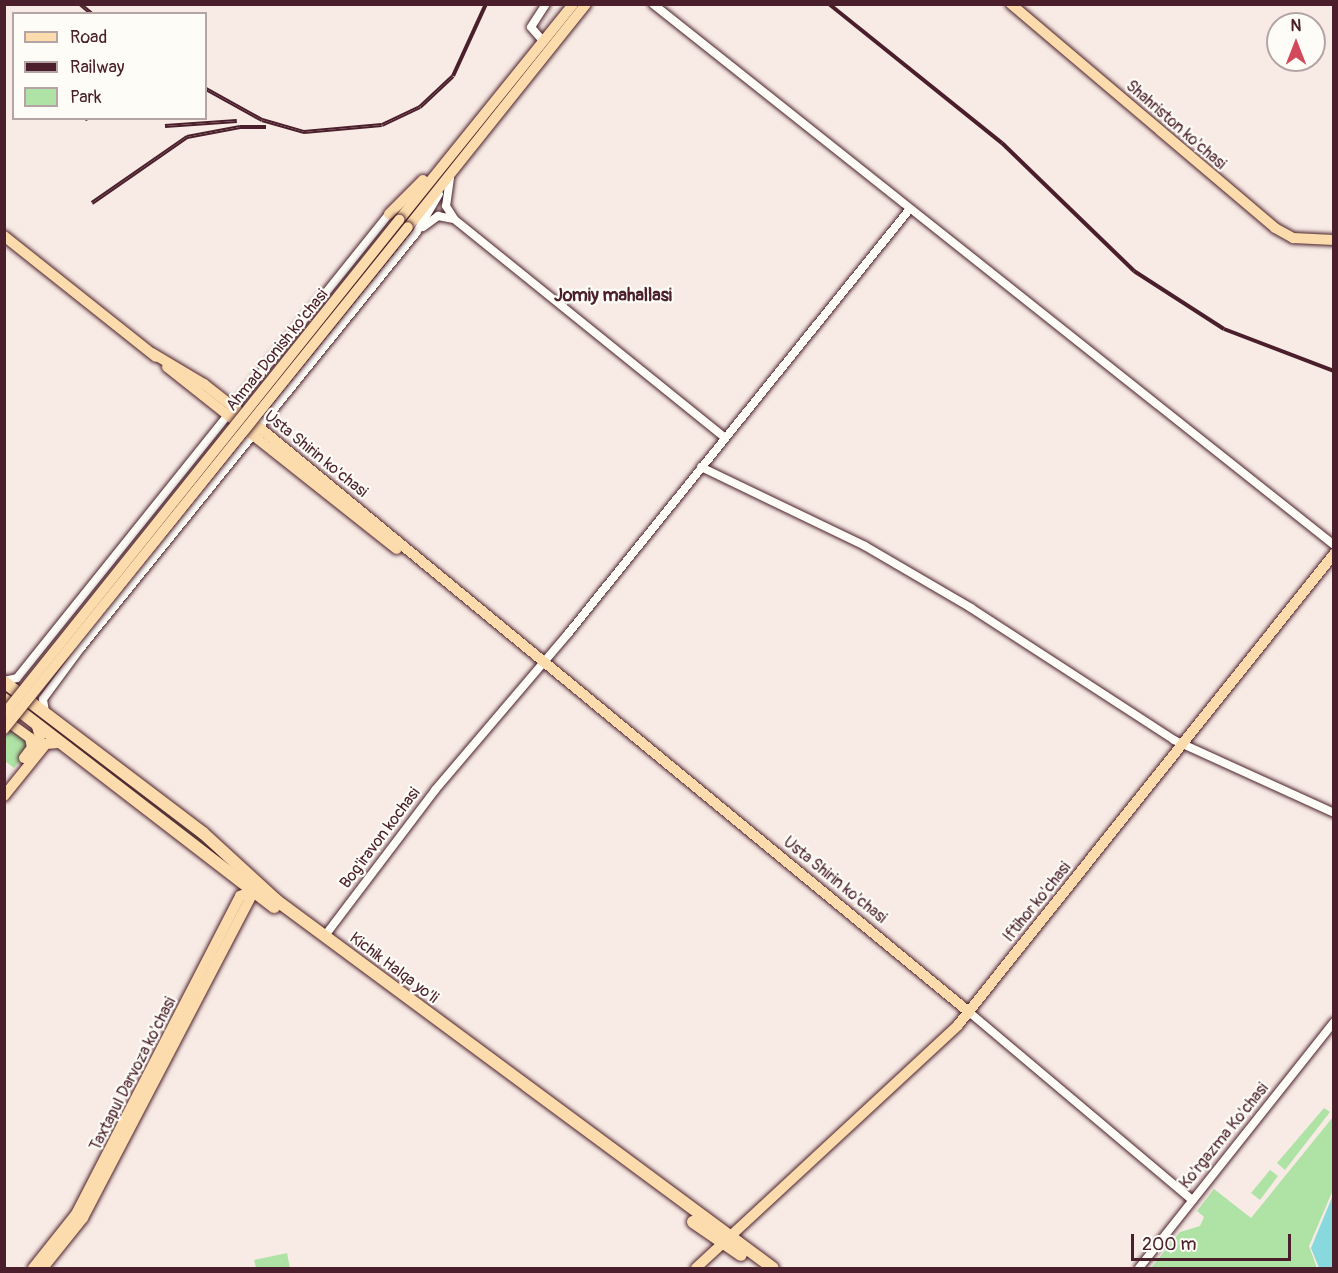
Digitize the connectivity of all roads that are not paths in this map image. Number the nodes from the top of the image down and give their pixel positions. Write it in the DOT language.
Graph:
graph roads {
  1 [pos="546,4"];
  2 [pos="653,4"];
  3 [pos="1011,4"];
  4 [pos="581,5"];
  5 [pos="543,41"];
  6 [pos="467,134"];
  7 [pos="448,181"];
  8 [pos="909,210"];
  9 [pos="389,214"];
  10 [pos="454,219"];
  11 [pos="408,227"];
  12 [pos="4,236"];
  13 [pos="1334,240"];
  14 [pos="249,387"];
  15 [pos="276,408"];
  16 [pos="230,411"];
  17 [pos="257,432"];
  18 [pos="725,438"];
  19 [pos="196,452"];
  20 [pos="701,467"];
  21 [pos="224,472"];
  22 [pos="1329,544"];
  23 [pos="1334,554"];
  24 [pos="1324,563"];
  25 [pos="543,663"];
  26 [pos="4,682"];
  27 [pos="4,699"];
  28 [pos="45,712"];
  29 [pos="4,714"];
  30 [pos="4,719"];
  31 [pos="36,723"];
  32 [pos="4,729"];
  33 [pos="62,743"];
  34 [pos="1181,744"];
  35 [pos="34,745"];
  36 [pos="32,758"];
  37 [pos="4,785"];
  38 [pos="4,796"];
  39 [pos="1334,813"];
  40 [pos="256,886"];
  41 [pos="326,938"];
  42 [pos="969,1012"];
  43 [pos="1334,1022"];
  44 [pos="1192,1200"];
  45 [pos="726,1242"];
  46 [pos="33,1269"];
  47 [pos="43,1269"];
  48 [pos="696,1269"];
  49 [pos="704,1269"];
  50 [pos="759,1269"];
  51 [pos="773,1269"];
  52 [pos="1138,1269"];
  1 -- 5 [label="street"];
  2 -- 8 [label="street"];
  3 -- 13 [label="main road, Shahriston ko'chasi"];
  4 -- 5 [label="main road, Ahmad Donish ko'chasi"];
  4 -- 7 [label="main road, Ahmad Donish ko'chasi"];
  5 -- 6 [label="main road, Ahmad Donish ko'chasi"];
  6 -- 9 [label="main road"];
  6 -- 11 [label="main road, Ahmad Donish ko'chasi"];
  7 -- 10 [label="street"];
  7 -- 11 [label="main road, Ahmad Donish ko'chasi"];
  8 -- 18 [label="street, Bog'iravon kochasi"];
  8 -- 22 [label="street"];
  9 -- 14 [label="street, Ahmad Donish ko'chasi"];
  10 -- 11 [label="street"];
  10 -- 18 [label="street"];
  11 -- 15 [label="street, Ahmad Donish ko'chasi"];
  11 -- 29 [label="main road, Ahmad Donish ko'chasi, bridge"];
  11 -- 32 [label="main road, Ahmad Donish ko'chasi, bridge"];
  12 -- 16 [label="main road, Usta Shirin ko'chasi"];
  14 -- 15 [label="street"];
  14 -- 16 [label="street, Ahmad Donish ko'chasi"];
  15 -- 17 [label="street, Ahmad Donish ko'chasi"];
  16 -- 17 [label="main road, Usta Shirin ko'chasi"];
  16 -- 19 [label="street, Ahmad Donish ko'chasi"];
  17 -- 21 [label="street, Ahmad Donish ko'chasi"];
  17 -- 25 [label="main road, Usta Shirin ko'chasi"];
  18 -- 20 [label="street, Bog'iravon kochasi"];
  19 -- 21 [label="street"];
  19 -- 26 [label="street, Ahmad Donish ko'chasi"];
  20 -- 25 [label="street, Bog'iravon kochasi"];
  20 -- 34 [label="street"];
  21 -- 28 [label="street, Ahmad Donish ko'chasi"];
  22 -- 24 [label="street"];
  23 -- 24 [label="main road, Iftihor ko'chasi"];
  24 -- 34 [label="main road, Iftihor ko'chasi"];
  25 -- 41 [label="street, Bog'iravon kochasi"];
  25 -- 42 [label="main road, Usta Shirin ko'chasi"];
  26 -- 28 [label="highway, Kichik Halqa yo'li"];
  27 -- 31 [label="highway, Kichik Halqa yo'li"];
  28 -- 40 [label="highway, Kichik Halqa yo'li"];
  30 -- 35 [label="main road"];
  31 -- 33 [label="highway, Kichik Halqa yo'li"];
  31 -- 35 [label="main road"];
  33 -- 36 [label="main road"];
  33 -- 40 [label="highway, Kichik Halqa yo'li"];
  34 -- 39 [label="street"];
  34 -- 42 [label="main road, Iftihor ko'chasi"];
  35 -- 36 [label="main road"];
  35 -- 37 [label="main road"];
  36 -- 38 [label="main road"];
  40 -- 41 [label="highway, Kichik Halqa yo'li"];
  40 -- 45 [label="highway, Kichik Halqa yo'li"];
  40 -- 46 [label="main road, Taxtapul Darvoza ko'chasi"];
  40 -- 47 [label="main road, Taxtapul Darvoza ko'chasi"];
  41 -- 45 [label="highway, Kichik Halqa yo'li"];
  42 -- 44 [label="street, Usta Shirin ko'chasi"];
  42 -- 45 [label="main road, Iftihor ko'chasi"];
  43 -- 44 [label="street, Ko'rgazma Ko'chasi"];
  44 -- 52 [label="street, Ko'rgazma Ko'chasi"];
  45 -- 48 [label="main road"];
  45 -- 49 [label="main road"];
  45 -- 50 [label="highway, Kichik Halqa yo'li"];
  45 -- 51 [label="highway, Kichik Halqa yo'li"];
}
